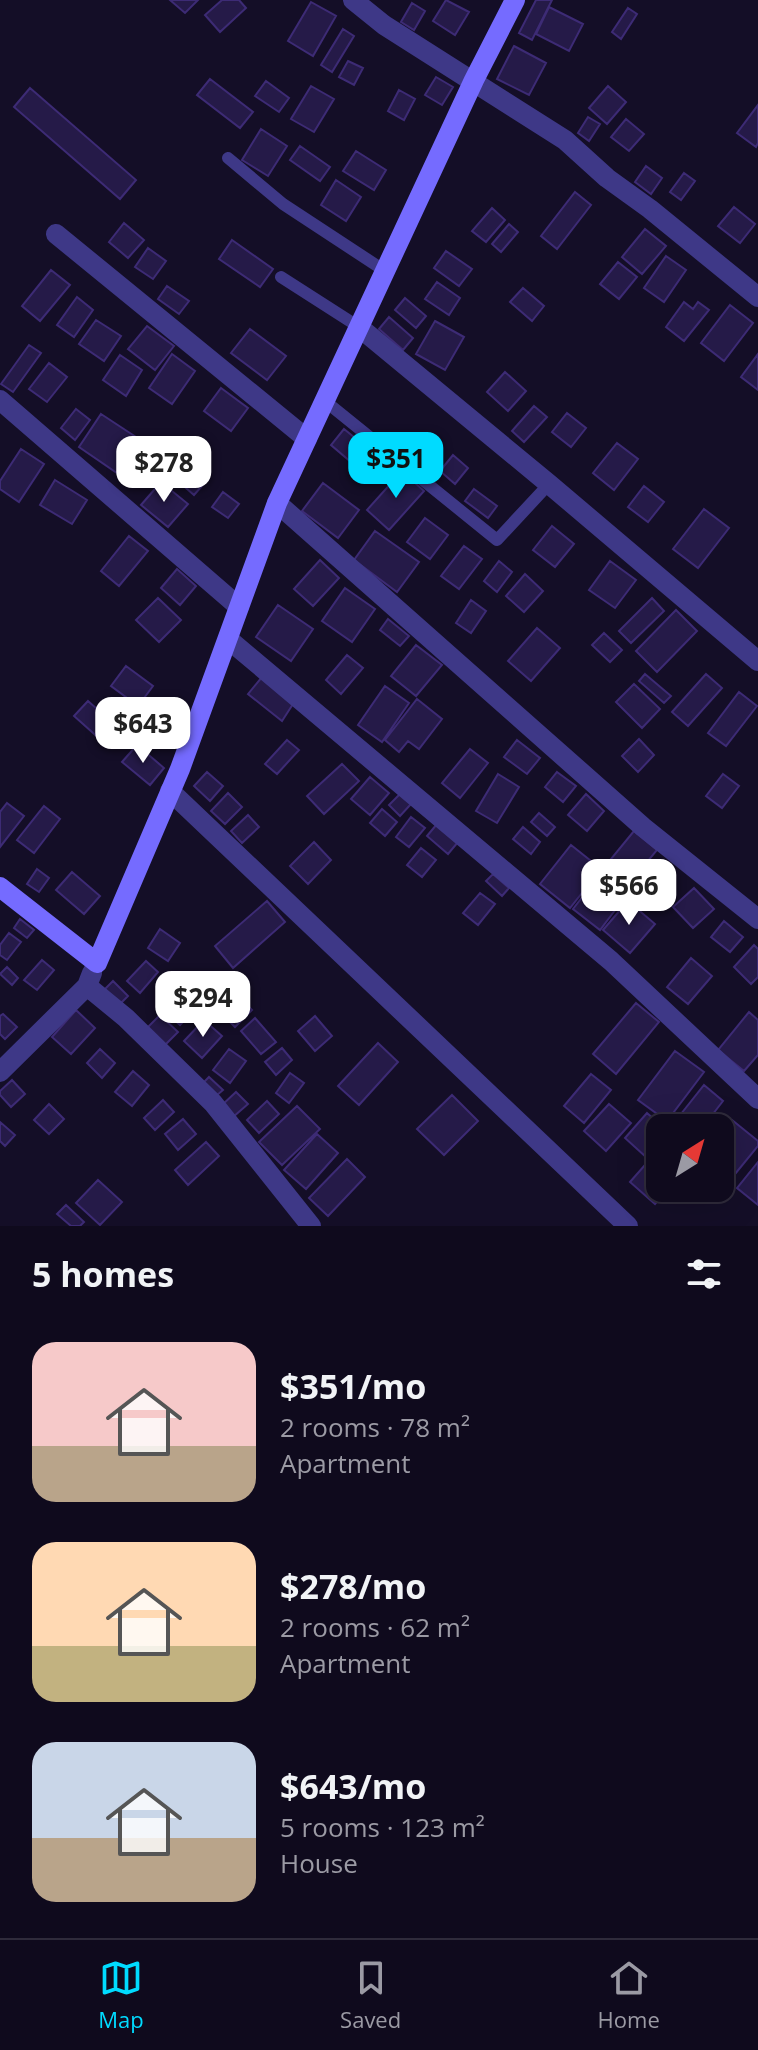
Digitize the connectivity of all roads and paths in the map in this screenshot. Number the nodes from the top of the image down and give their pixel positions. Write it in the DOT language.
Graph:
graph roads {
  1 [pos="353,0"];
  2 [pos="515,0"];
  3 [pos="474,80"];
  4 [pos="228,158"];
  5 [pos="56,234"];
  6 [pos="385,271"];
  7 [pos="281,277"];
  8 [pos="758,297"];
  9 [pos="359,327"];
  10 [pos="0,400"];
  11 [pos="325,401"];
  12 [pos="307,439"];
  13 [pos="549,484"];
  14 [pos="277,503"];
  15 [pos="239,607"];
  16 [pos="228,639"];
  17 [pos="758,661"];
  18 [pos="170,791"];
  19 [pos="0,887"];
  20 [pos="758,919"];
  21 [pos="97,963"];
  22 [pos="87,986"];
  23 [pos="0,1072"];
  24 [pos="758,1099"];
  25 [pos="311,1226"];
  26 [pos="628,1226"];
  1 -- 3 [label="street"];
  2 -- 3 [label="street"];
  3 -- 6 [label="street"];
  3 -- 8 [label="street"];
  4 -- 6 [label="lane"];
  5 -- 12 [label="street"];
  6 -- 9 [label="street"];
  7 -- 9 [label="lane"];
  9 -- 11 [label="street"];
  9 -- 13 [label="street"];
  10 -- 15 [label="street"];
  11 -- 12 [label="street"];
  11 -- 13 [label="lane"];
  12 -- 14 [label="street"];
  13 -- 17 [label="street"];
  14 -- 15 [label="street"];
  14 -- 20 [label="street"];
  15 -- 16 [label="street"];
  16 -- 18 [label="street"];
  16 -- 24 [label="street"];
  18 -- 21 [label="street"];
  18 -- 26 [label="street"];
  19 -- 21 [label="street"];
  21 -- 22 [label="street"];
  22 -- 23 [label="street"];
  22 -- 25 [label="street"];
}
